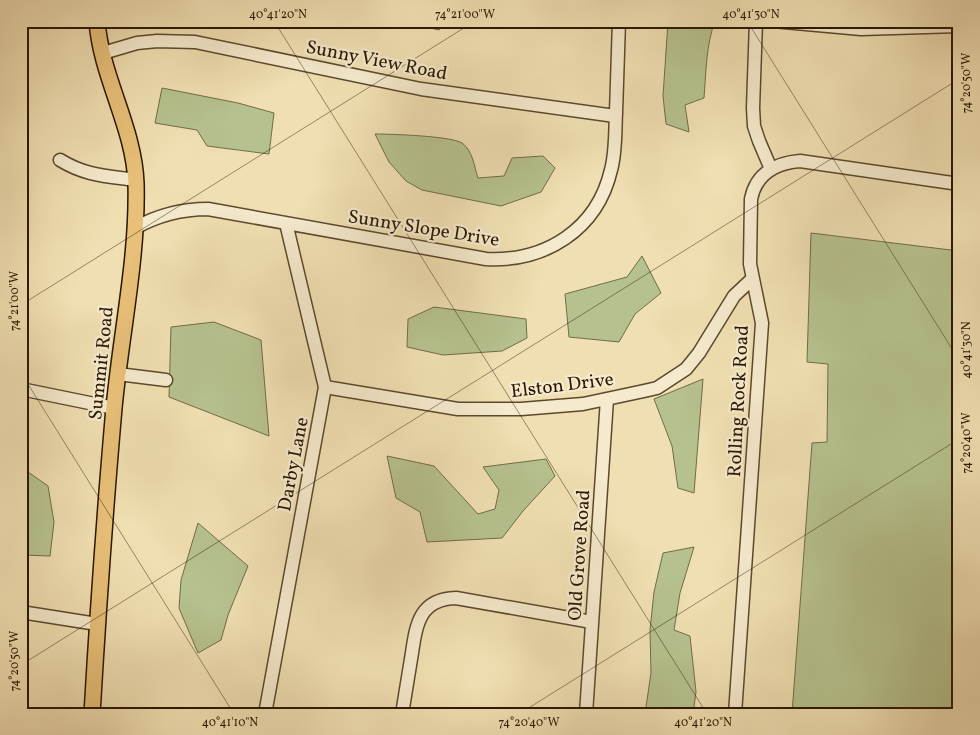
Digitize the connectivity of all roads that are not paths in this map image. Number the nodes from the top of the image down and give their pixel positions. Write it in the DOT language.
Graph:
graph roads {
  1 [pos="97,21"];
  2 [pos="619,21"];
  3 [pos="756,21"];
  4 [pos="773,21"];
  5 [pos="910,25"];
  6 [pos="959,26"];
  7 [pos="102,53"];
  8 [pos="615,116"];
  9 [pos="60,160"];
  10 [pos="771,169"];
  11 [pos="136,180"];
  12 [pos="959,184"];
  13 [pos="286,223"];
  14 [pos="135,228"];
  15 [pos="752,280"];
  16 [pos="118,374"];
  17 [pos="166,380"];
  18 [pos="326,387"];
  19 [pos="21,389"];
  20 [pos="607,399"];
  21 [pos="114,408"];
  22 [pos="21,612"];
  23 [pos="592,622"];
  24 [pos="98,624"];
  25 [pos="92,714"];
  26 [pos="265,714"];
  27 [pos="402,714"];
  28 [pos="586,714"];
  29 [pos="735,714"];
  1 -- 7 [label="main road, Summit Road"];
  2 -- 8 [label="street, Sunny Slope Drive"];
  3 -- 10 [label="street"];
  4 -- 5 [label="street"];
  5 -- 6 [label="street"];
  7 -- 8 [label="street, Sunny View Road"];
  7 -- 11 [label="main road, Summit Road"];
  8 -- 13 [label="street, Sunny Slope Drive"];
  9 -- 11 [label="street"];
  10 -- 12 [label="street"];
  10 -- 15 [label="street, Rolling Rock Road"];
  11 -- 14 [label="main road, Summit Road"];
  13 -- 14 [label="street, Sunny Slope Drive"];
  13 -- 18 [label="street, Darby Lane"];
  14 -- 16 [label="main road, Summit Road"];
  15 -- 20 [label="street, Elston Drive"];
  15 -- 29 [label="street, Rolling Rock Road"];
  16 -- 17 [label="street"];
  16 -- 21 [label="main road, Summit Road"];
  18 -- 20 [label="street, Elston Drive"];
  18 -- 26 [label="street, Darby Lane"];
  19 -- 21 [label="street"];
  20 -- 23 [label="street, Old Grove Road"];
  21 -- 24 [label="main road, Summit Road"];
  22 -- 24 [label="street"];
  23 -- 27 [label="street"];
  23 -- 28 [label="street, Old Grove Road"];
  24 -- 25 [label="main road, Summit Road"];
}
